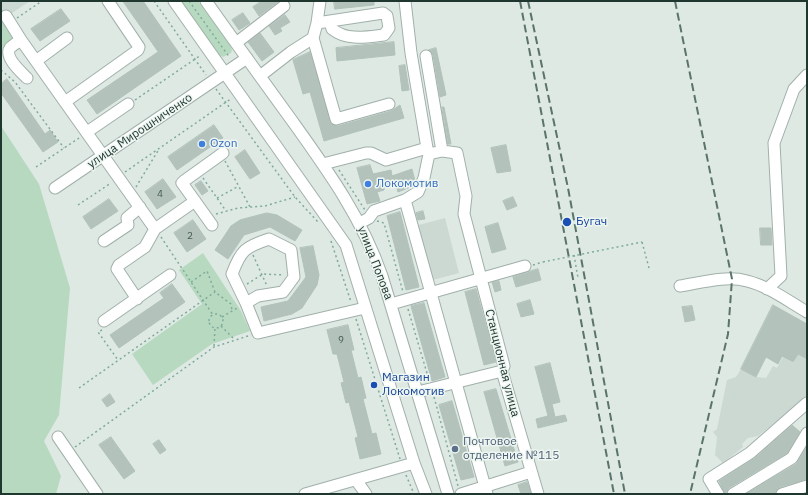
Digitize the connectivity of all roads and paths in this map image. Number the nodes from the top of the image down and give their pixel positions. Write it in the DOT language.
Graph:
graph roads {
  1 [pos="42,1"];
  2 [pos="108,1"];
  3 [pos="154,1"];
  4 [pos="174,1"];
  5 [pos="189,1"];
  6 [pos="206,1"];
  7 [pos="320,1"];
  8 [pos="405,1"];
  9 [pos="284,6"];
  10 [pos="11,17"];
  11 [pos="330,22"];
  12 [pos="318,23"];
  13 [pos="67,38"];
  14 [pos="313,38"];
  15 [pos="21,40"];
  16 [pos="236,43"];
  17 [pos="203,53"];
  18 [pos="426,56"];
  19 [pos="247,58"];
  20 [pos="195,59"];
  21 [pos="36,61"];
  22 [pos="235,66"];
  23 [pos="1,70"];
  24 [pos="224,73"];
  25 [pos="807,74"];
  26 [pos="260,76"];
  27 [pos="27,78"];
  28 [pos="211,82"];
  29 [pos="238,93"];
  30 [pos="65,102"];
  31 [pos="225,102"];
  32 [pos="128,104"];
  33 [pos="389,104"];
  34 [pos="88,132"];
  35 [pos="64,148"];
  36 [pos="160,148"];
  37 [pos="428,151"];
  38 [pos="442,151"];
  39 [pos="222,154"];
  40 [pos="104,155"];
  41 [pos="328,163"];
  42 [pos="36,167"];
  43 [pos="198,171"];
  44 [pos="119,177"];
  45 [pos="239,186"];
  46 [pos="55,188"];
  47 [pos="136,188"];
  48 [pos="295,197"];
  49 [pos="217,198"];
  50 [pos="405,200"];
  51 [pos="195,201"];
  52 [pos="78,205"];
  53 [pos="140,207"];
  54 [pos="250,207"];
  55 [pos="226,211"];
  56 [pos="365,220"];
  57 [pos="209,221"];
  58 [pos="320,225"];
  59 [pos="161,231"];
  60 [pos="328,235"];
  61 [pos="104,241"];
  62 [pos="248,246"];
  63 [pos="574,256"];
  64 [pos="543,262"];
  65 [pos="525,266"];
  66 [pos="649,268"];
  67 [pos="263,274"];
  68 [pos="170,275"];
  69 [pos="294,277"];
  70 [pos="480,278"];
  71 [pos="578,278"];
  72 [pos="191,282"];
  73 [pos="680,286"];
  74 [pos="767,289"];
  75 [pos="238,290"];
  76 [pos="215,292"];
  77 [pos="430,294"];
  78 [pos="271,295"];
  79 [pos="136,299"];
  80 [pos="203,300"];
  81 [pos="406,300"];
  82 [pos="246,303"];
  83 [pos="391,304"];
  84 [pos="365,308"];
  85 [pos="232,311"];
  86 [pos="354,311"];
  87 [pos="807,312"];
  88 [pos="213,315"];
  89 [pos="222,317"];
  90 [pos="104,321"];
  91 [pos="221,326"];
  92 [pos="215,328"];
  93 [pos="258,333"];
  94 [pos="235,340"];
  95 [pos="214,347"];
  96 [pos="118,360"];
  97 [pos="502,372"];
  98 [pos="455,383"];
  99 [pos="78,388"];
  100 [pos="432,390"];
  101 [pos="418,392"];
  102 [pos="807,403"];
  103 [pos="807,432"];
  104 [pos="58,437"];
  105 [pos="68,452"];
  106 [pos="414,464"];
  107 [pos="403,467"];
  108 [pos="532,472"];
  109 [pos="356,480"];
  110 [pos="807,486"];
  111 [pos="459,490"];
  112 [pos="486,490"];
  113 [pos="97,494"];
  114 [pos="305,494"];
  115 [pos="366,494"];
  116 [pos="414,494"];
  117 [pos="426,494"];
  118 [pos="448,494"];
  119 [pos="538,494"];
  120 [pos="718,494"];
  121 [pos="733,494"];
  122 [pos="782,494"];
  1 -- 10 [label="path"];
  2 -- 30 [label="street"];
  3 -- 20 [label="path"];
  4 -- 24 [label="street, улица Попова"];
  5 -- 22 [label="path"];
  6 -- 16 [label="street, улица Попова"];
  7 -- 12 [label="street"];
  8 -- 37 [label="street"];
  9 -- 16 [label="street"];
  10 -- 15 [label="street"];
  11 -- 11 [label="street"];
  11 -- 12 [label="street"];
  12 -- 14 [label="street"];
  13 -- 21 [label="street"];
  14 -- 26 [label="street"];
  14 -- 33 [label="street"];
  15 -- 21 [label="street"];
  15 -- 27 [label="street"];
  16 -- 19 [label="street, улица Попова"];
  17 -- 20 [label="path"];
  18 -- 38 [label="street"];
  19 -- 22 [label="street, улица Мирошниченко"];
  19 -- 26 [label="street, улица Попова"];
  20 -- 28 [label="path"];
  20 -- 32 [label="path"];
  21 -- 30 [label="street"];
  22 -- 24 [label="street, улица Мирошниченко"];
  23 -- 35 [label="path"];
  24 -- 28 [label="street, улица Мирошниченко"];
  24 -- 29 [label="street, улица Попова"];
  25 -- 74 [label="street"];
  26 -- 41 [label="street, улица Попова"];
  28 -- 31 [label="path"];
  28 -- 40 [label="street, улица Мирошниченко"];
  29 -- 31 [label="path"];
  29 -- 84 [label="street, улица Попова"];
  30 -- 34 [label="street"];
  31 -- 36 [label="path"];
  31 -- 48 [label="path"];
  32 -- 34 [label="street"];
  34 -- 35 [label="path"];
  34 -- 40 [label="street"];
  35 -- 42 [label="path"];
  36 -- 44 [label="path"];
  36 -- 47 [label="path"];
  37 -- 38 [label="street"];
  37 -- 41 [label="street"];
  37 -- 50 [label="street"];
  38 -- 70 [label="street, Станционная улица"];
  39 -- 43 [label="street"];
  39 -- 45 [label="path"];
  40 -- 44 [label="street"];
  40 -- 46 [label="street, улица Мирошниченко"];
  41 -- 56 [label="street, улица Попова"];
  41 -- 56 [label="path"];
  43 -- 49 [label="path"];
  43 -- 51 [label="street"];
  44 -- 52 [label="path"];
  44 -- 53 [label="street"];
  45 -- 49 [label="path"];
  45 -- 54 [label="path"];
  48 -- 54 [label="path"];
  48 -- 58 [label="path"];
  49 -- 55 [label="path"];
  50 -- 56 [label="street"];
  50 -- 77 [label="street"];
  51 -- 57 [label="street"];
  51 -- 59 [label="street"];
  53 -- 59 [label="street"];
  53 -- 61 [label="street"];
  54 -- 55 [label="path"];
  55 -- 57 [label="path"];
  56 -- 81 [label="path"];
  56 -- 83 [label="street, улица Попова"];
  59 -- 72 [label="path"];
  59 -- 79 [label="street"];
  60 -- 86 [label="path"];
  62 -- 67 [label="path"];
  62 -- 69 [label="street"];
  62 -- 75 [label="street"];
  63 -- 64 [label="path, bridge"];
  63 -- 66 [label="path, bridge"];
  63 -- 71 [label="path"];
  65 -- 70 [label="street"];
  67 -- 69 [label="path"];
  67 -- 75 [label="path"];
  67 -- 78 [label="path"];
  68 -- 79 [label="street"];
  69 -- 78 [label="street"];
  70 -- 77 [label="street"];
  70 -- 97 [label="street, Станционная улица"];
  72 -- 76 [label="path"];
  72 -- 80 [label="path"];
  73 -- 74 [label="street"];
  74 -- 87 [label="street"];
  75 -- 82 [label="street"];
  76 -- 80 [label="path"];
  76 -- 85 [label="path"];
  77 -- 81 [label="street"];
  77 -- 98 [label="street"];
  78 -- 82 [label="street"];
  79 -- 90 [label="street"];
  80 -- 88 [label="path"];
  80 -- 96 [label="path"];
  81 -- 83 [label="street"];
  81 -- 100 [label="path"];
  82 -- 85 [label="path"];
  82 -- 93 [label="street"];
  83 -- 101 [label="street, улица Попова"];
  84 -- 86 [label="street"];
  84 -- 106 [label="street, улица Попова"];
  85 -- 89 [label="path"];
  86 -- 93 [label="street"];
  86 -- 107 [label="path"];
  88 -- 89 [label="path"];
  88 -- 92 [label="path"];
  89 -- 91 [label="path"];
  90 -- 96 [label="path"];
  91 -- 92 [label="path"];
  91 -- 94 [label="path"];
  92 -- 95 [label="path"];
  93 -- 94 [label="path"];
  94 -- 95 [label="path"];
  95 -- 105 [label="path"];
  96 -- 99 [label="path"];
  97 -- 98 [label="street"];
  97 -- 108 [label="street, Станционная улица"];
  98 -- 100 [label="street"];
  98 -- 112 [label="street"];
  100 -- 101 [label="street"];
  100 -- 111 [label="path"];
  101 -- 118 [label="street, улица Попова"];
  102 -- 120 [label="street"];
  103 -- 121 [label="street"];
  104 -- 105 [label="street"];
  105 -- 113 [label="street"];
  106 -- 107 [label="street"];
  106 -- 117 [label="street, улица Попова"];
  107 -- 109 [label="street"];
  107 -- 116 [label="path"];
  108 -- 112 [label="street"];
  108 -- 119 [label="street, Станционная улица"];
  109 -- 114 [label="street"];
  109 -- 115 [label="street"];
  110 -- 122 [label="street"];
  111 -- 112 [label="street"];
}
